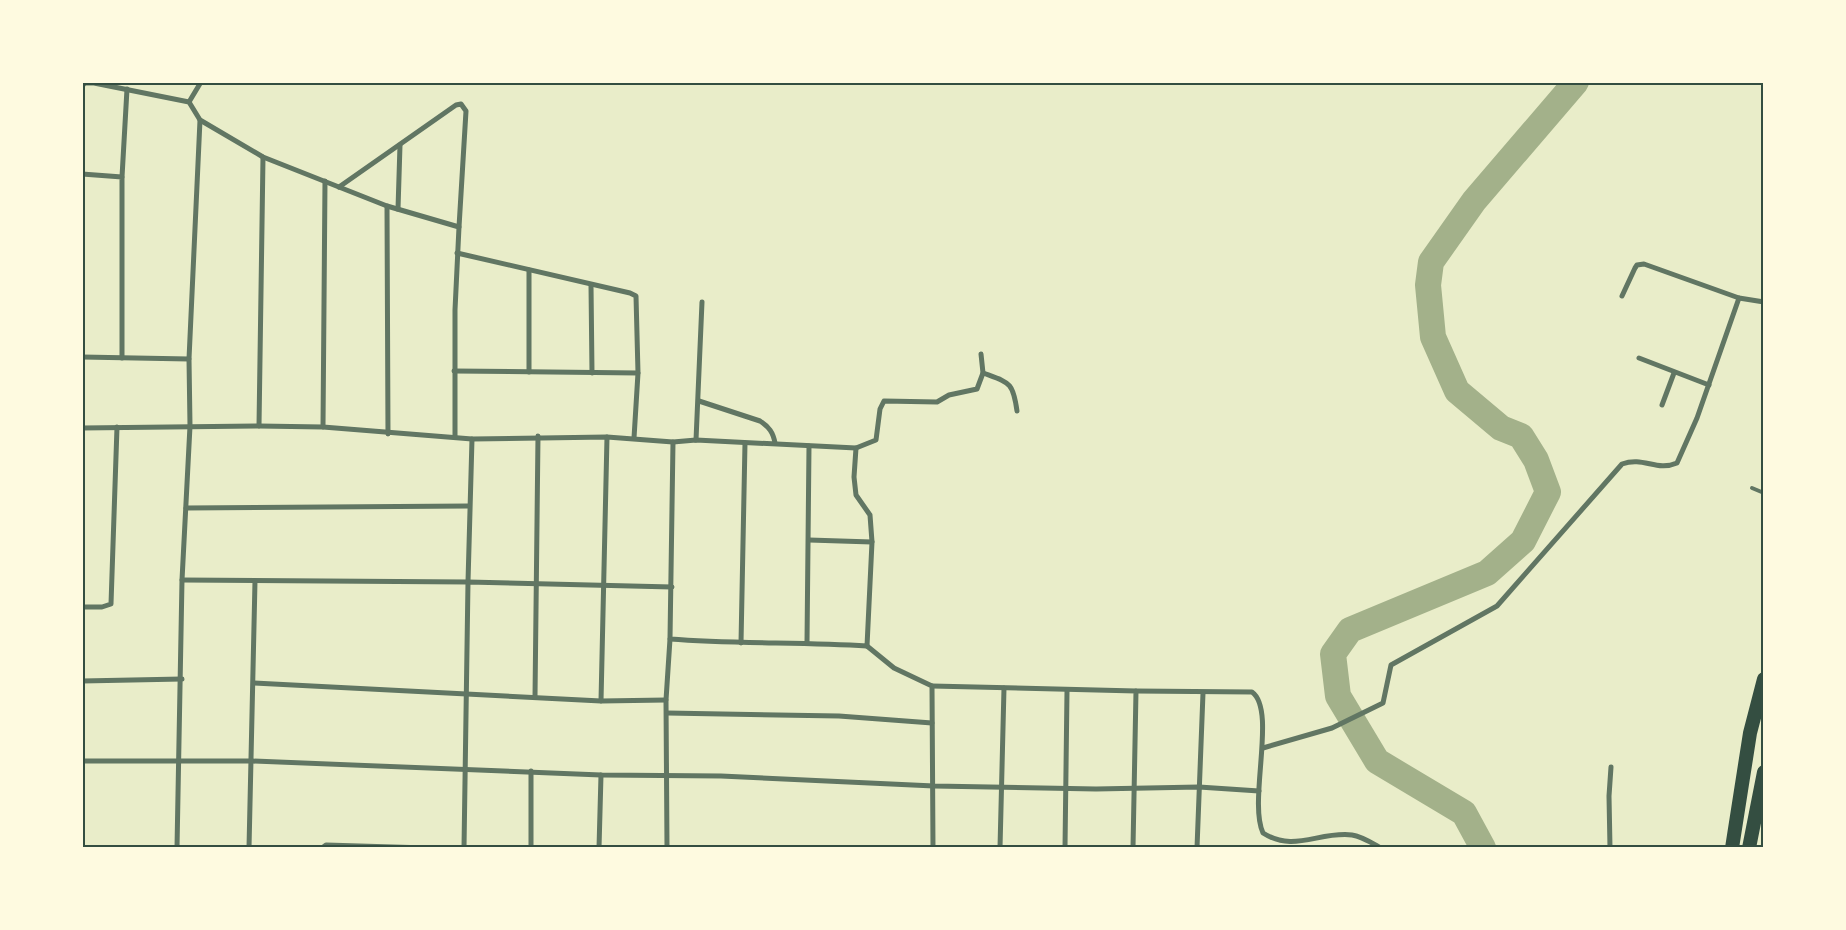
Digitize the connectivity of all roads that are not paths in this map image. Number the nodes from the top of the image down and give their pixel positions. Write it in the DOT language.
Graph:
graph roads {
  1 [pos="201,82"];
  2 [pos="82,86"];
  3 [pos="127,89"];
  4 [pos="189,102"];
  5 [pos="200,120"];
  6 [pos="400,145"];
  7 [pos="263,157"];
  8 [pos="82,174"];
  9 [pos="122,177"];
  10 [pos="325,181"];
  11 [pos="339,187"];
  12 [pos="387,206"];
  13 [pos="398,209"];
  14 [pos="459,227"];
  15 [pos="457,253"];
  16 [pos="529,270"];
  17 [pos="591,285"];
  18 [pos="1622,296"];
  19 [pos="1739,298"];
  20 [pos="702,302"];
  21 [pos="1764,302"];
  22 [pos="981,354"];
  23 [pos="82,358"];
  24 [pos="122,358"];
  25 [pos="1639,358"];
  26 [pos="189,359"];
  27 [pos="454,371"];
  28 [pos="529,372"];
  29 [pos="592,373"];
  30 [pos="638,373"];
  31 [pos="983,373"];
  32 [pos="1674,373"];
  33 [pos="1709,385"];
  34 [pos="699,401"];
  35 [pos="1662,405"];
  36 [pos="1017,411"];
  37 [pos="190,426"];
  38 [pos="259,426"];
  39 [pos="117,427"];
  40 [pos="323,427"];
  41 [pos="82,428"];
  42 [pos="388,434"];
  43 [pos="538,436"];
  44 [pos="456,437"];
  45 [pos="607,437"];
  46 [pos="634,438"];
  47 [pos="472,439"];
  48 [pos="696,440"];
  49 [pos="673,442"];
  50 [pos="745,443"];
  51 [pos="775,443"];
  52 [pos="809,446"];
  53 [pos="856,448"];
  54 [pos="1752,488"];
  55 [pos="1764,493"];
  56 [pos="469,506"];
  57 [pos="186,508"];
  58 [pos="809,540"];
  59 [pos="872,542"];
  60 [pos="182,580"];
  61 [pos="255,581"];
  62 [pos="468,582"];
  63 [pos="537,584"];
  64 [pos="604,586"];
  65 [pos="672,587"];
  66 [pos="82,607"];
  67 [pos="670,640"];
  68 [pos="741,642"];
  69 [pos="807,643"];
  70 [pos="867,646"];
  71 [pos="182,679"];
  72 [pos="1764,679"];
  73 [pos="82,681"];
  74 [pos="254,683"];
  75 [pos="932,686"];
  76 [pos="1004,688"];
  77 [pos="1066,691"];
  78 [pos="1136,691"];
  79 [pos="1203,692"];
  80 [pos="466,694"];
  81 [pos="535,697"];
  82 [pos="666,700"];
  83 [pos="601,701"];
  84 [pos="666,713"];
  85 [pos="932,723"];
  86 [pos="1262,748"];
  87 [pos="82,760"];
  88 [pos="180,761"];
  89 [pos="252,761"];
  90 [pos="1611,767"];
  91 [pos="465,769"];
  92 [pos="531,771"];
  93 [pos="1764,772"];
  94 [pos="601,774"];
  95 [pos="668,774"];
  96 [pos="934,786"];
  97 [pos="1001,786"];
  98 [pos="1199,787"];
  99 [pos="1067,788"];
  100 [pos="1762,788"];
  101 [pos="1135,789"];
  102 [pos="1259,792"];
  103 [pos="177,848"];
  104 [pos="249,848"];
  105 [pos="322,848"];
  106 [pos="427,848"];
  107 [pos="464,848"];
  108 [pos="531,848"];
  109 [pos="599,848"];
  110 [pos="667,848"];
  111 [pos="933,848"];
  112 [pos="1000,848"];
  113 [pos="1065,848"];
  114 [pos="1133,848"];
  115 [pos="1197,848"];
  116 [pos="1381,848"];
  117 [pos="1610,848"];
  118 [pos="1732,848"];
  119 [pos="1750,848"];
  1 -- 4 [label="street"];
  2 -- 3 [label="street"];
  3 -- 4 [label="street"];
  3 -- 9 [label="street"];
  4 -- 5 [label="street"];
  5 -- 7 [label="street"];
  5 -- 26 [label="street"];
  6 -- 11 [label="street"];
  6 -- 13 [label="street"];
  6 -- 14 [label="street"];
  7 -- 10 [label="street"];
  7 -- 38 [label="street"];
  8 -- 9 [label="street"];
  9 -- 24 [label="street"];
  10 -- 11 [label="street"];
  10 -- 40 [label="street"];
  11 -- 12 [label="street"];
  12 -- 13 [label="street"];
  12 -- 42 [label="street"];
  13 -- 14 [label="street"];
  14 -- 15 [label="street"];
  15 -- 16 [label="street"];
  15 -- 27 [label="street"];
  16 -- 17 [label="street"];
  16 -- 28 [label="street"];
  17 -- 29 [label="street"];
  17 -- 30 [label="street"];
  18 -- 19 [label="street"];
  19 -- 21 [label="street"];
  19 -- 33 [label="street"];
  20 -- 34 [label="street"];
  22 -- 31 [label="street"];
  23 -- 24 [label="street"];
  24 -- 26 [label="street"];
  25 -- 32 [label="street"];
  26 -- 37 [label="street"];
  27 -- 28 [label="street"];
  27 -- 44 [label="street"];
  28 -- 29 [label="street"];
  29 -- 30 [label="street"];
  30 -- 46 [label="street"];
  31 -- 36 [label="street"];
  31 -- 53 [label="street"];
  32 -- 33 [label="street"];
  32 -- 35 [label="street"];
  33 -- 86 [label="street"];
  34 -- 48 [label="street"];
  34 -- 51 [label="street"];
  37 -- 38 [label="street"];
  37 -- 39 [label="street"];
  37 -- 57 [label="street"];
  38 -- 40 [label="street"];
  39 -- 41 [label="street"];
  39 -- 66 [label="street"];
  40 -- 42 [label="street"];
  42 -- 44 [label="street"];
  43 -- 45 [label="street"];
  43 -- 47 [label="street"];
  43 -- 63 [label="street"];
  44 -- 47 [label="street"];
  45 -- 46 [label="street"];
  45 -- 64 [label="street"];
  46 -- 49 [label="street"];
  47 -- 56 [label="street"];
  48 -- 49 [label="street"];
  48 -- 50 [label="street"];
  49 -- 65 [label="street"];
  50 -- 51 [label="street"];
  50 -- 68 [label="street"];
  51 -- 52 [label="street"];
  52 -- 53 [label="street"];
  52 -- 58 [label="street"];
  53 -- 59 [label="street"];
  54 -- 55 [label="lane"];
  56 -- 57 [label="street"];
  56 -- 62 [label="street"];
  57 -- 60 [label="street"];
  58 -- 59 [label="street"];
  58 -- 69 [label="street"];
  59 -- 70 [label="street"];
  60 -- 61 [label="street"];
  60 -- 71 [label="street"];
  61 -- 62 [label="street"];
  61 -- 74 [label="street"];
  62 -- 63 [label="street"];
  62 -- 80 [label="street"];
  63 -- 64 [label="street"];
  63 -- 81 [label="street"];
  64 -- 65 [label="street"];
  64 -- 83 [label="street"];
  65 -- 67 [label="street"];
  67 -- 68 [label="street"];
  67 -- 82 [label="street"];
  68 -- 69 [label="street"];
  69 -- 70 [label="street"];
  70 -- 75 [label="street"];
  71 -- 73 [label="street"];
  71 -- 88 [label="street"];
  72 -- 118 [label="highway"];
  74 -- 80 [label="street"];
  74 -- 89 [label="street"];
  75 -- 76 [label="street"];
  75 -- 85 [label="street"];
  76 -- 77 [label="street"];
  76 -- 97 [label="street"];
  77 -- 78 [label="street"];
  77 -- 99 [label="street"];
  78 -- 79 [label="street"];
  78 -- 101 [label="street"];
  79 -- 86 [label="street"];
  79 -- 98 [label="street"];
  80 -- 81 [label="street"];
  80 -- 91 [label="street"];
  81 -- 83 [label="street"];
  82 -- 83 [label="street"];
  82 -- 84 [label="street"];
  84 -- 85 [label="street"];
  84 -- 95 [label="street"];
  85 -- 96 [label="street"];
  86 -- 102 [label="street"];
  87 -- 88 [label="street"];
  88 -- 89 [label="street"];
  88 -- 103 [label="street"];
  89 -- 91 [label="street"];
  89 -- 104 [label="street"];
  90 -- 117 [label="street"];
  91 -- 92 [label="street"];
  91 -- 107 [label="street"];
  92 -- 94 [label="street"];
  92 -- 108 [label="street"];
  93 -- 100 [label="highway"];
  94 -- 95 [label="street"];
  94 -- 109 [label="street"];
  95 -- 96 [label="street"];
  95 -- 110 [label="street"];
  96 -- 97 [label="street"];
  96 -- 111 [label="street"];
  97 -- 99 [label="street"];
  97 -- 112 [label="street"];
  98 -- 101 [label="street"];
  98 -- 102 [label="street"];
  98 -- 115 [label="street"];
  99 -- 101 [label="street"];
  99 -- 113 [label="street"];
  100 -- 119 [label="highway"];
  101 -- 114 [label="street"];
  102 -- 116 [label="street"];
  105 -- 106 [label="street"];
}
